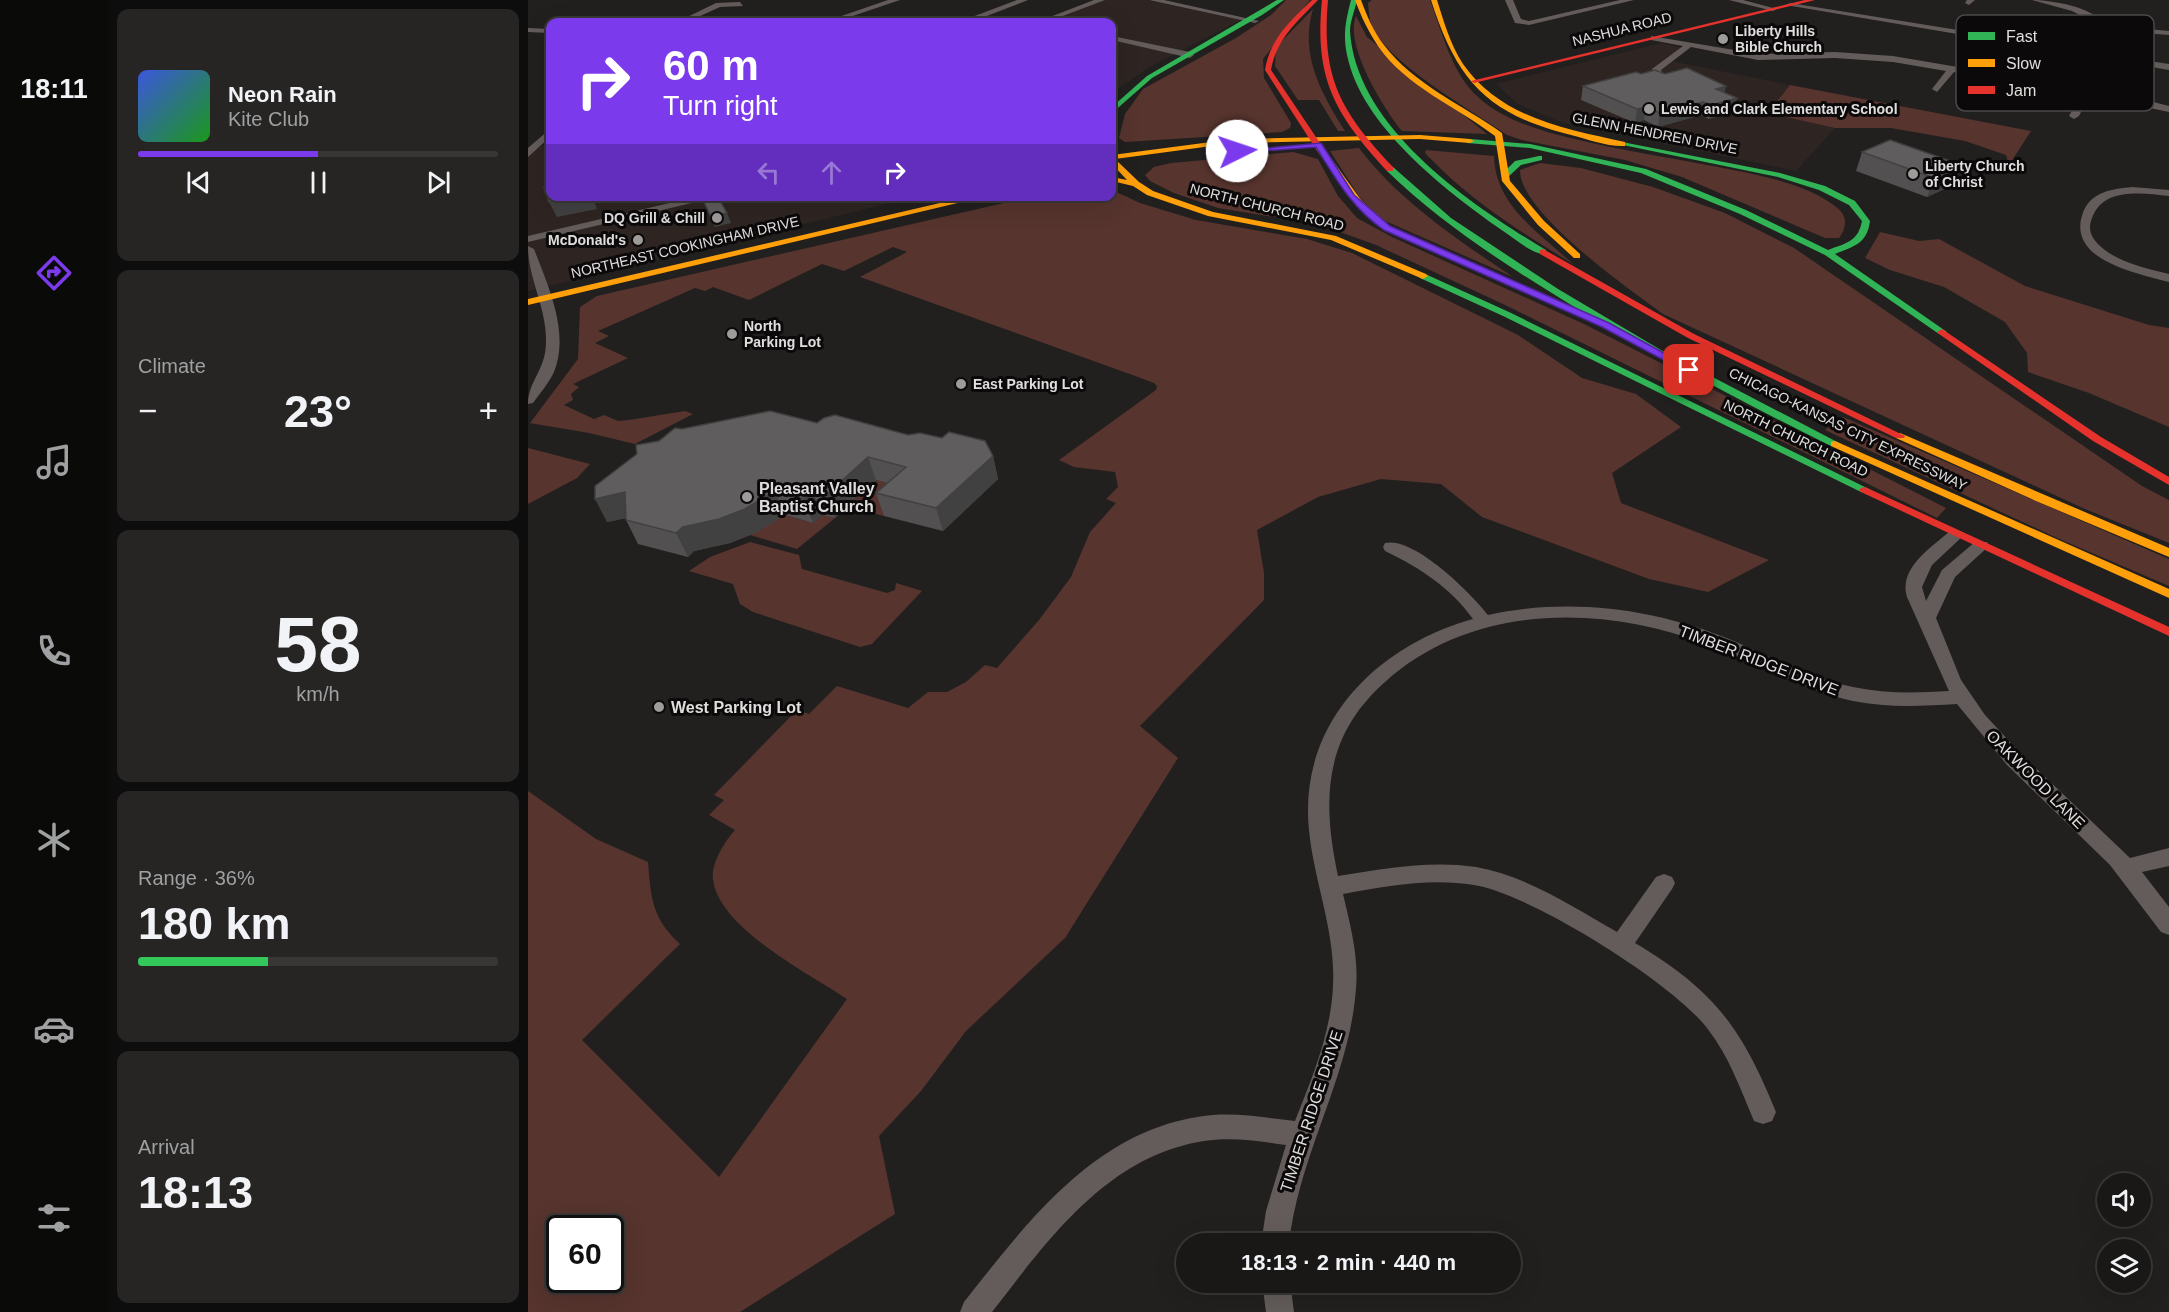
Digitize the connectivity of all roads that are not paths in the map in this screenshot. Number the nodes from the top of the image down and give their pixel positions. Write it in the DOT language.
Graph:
graph roads {
  1 [pos="896,0"];
  2 [pos="1024,0"];
  3 [pos="1101,0"];
  4 [pos="1153,0"];
  5 [pos="1183,0"];
  6 [pos="1281,0"];
  7 [pos="1315,0"];
  8 [pos="1325,0"];
  9 [pos="1356,0"];
  10 [pos="1434,0"];
  11 [pos="1509,0"];
  12 [pos="1630,0"];
  13 [pos="1733,0"];
  14 [pos="1812,0"];
  15 [pos="2036,0"];
  16 [pos="716,2"];
  17 [pos="740,4"];
  18 [pos="1174,4"];
  19 [pos="1790,5"];
  20 [pos="1773,9"];
  21 [pos="2087,15"];
  22 [pos="976,17"];
  23 [pos="688,18"];
  24 [pos="840,18"];
  25 [pos="1054,18"];
  26 [pos="1255,21"];
  27 [pos="528,30"];
  28 [pos="546,31"];
  29 [pos="1956,32"];
  30 [pos="2154,32"];
  31 [pos="2169,33"];
  32 [pos="1654,38"];
  33 [pos="1116,39"];
  34 [pos="1689,45"];
  35 [pos="1190,55"];
  36 [pos="2154,65"];
  37 [pos="2169,67"];
  38 [pos="1952,69"];
  39 [pos="1956,70"];
  40 [pos="1660,78"];
  41 [pos="1474,81"];
  42 [pos="1937,89"];
  43 [pos="1117,99"];
  44 [pos="2154,106"];
  45 [pos="2169,109"];
  46 [pos="2076,111"];
  47 [pos="2074,116"];
  48 [pos="546,134"];
  49 [pos="1322,141"];
  50 [pos="533,142"];
  51 [pos="1116,143"];
  52 [pos="1167,148"];
  53 [pos="1502,148"];
  54 [pos="528,154"];
  55 [pos="1539,158"];
  56 [pos="1116,161"];
  57 [pos="1116,162"];
  58 [pos="1116,165"];
  59 [pos="1505,175"];
  60 [pos="1116,180"];
  61 [pos="1136,184"];
  62 [pos="1686,188"];
  63 [pos="2169,193"];
  64 [pos="692,201"];
  65 [pos="925,201"];
  66 [pos="963,201"];
  67 [pos="669,206"];
  68 [pos="831,230"];
  69 [pos="528,232"];
  70 [pos="528,239"];
  71 [pos="528,249"];
  72 [pos="1828,253"];
  73 [pos="2169,278"];
  74 [pos="546,297"];
  75 [pos="528,300"];
  76 [pos="1634,308"];
  77 [pos="1606,325"];
  78 [pos="528,399"];
  79 [pos="2169,482"];
  80 [pos="1956,535"];
  81 [pos="1981,546"];
  82 [pos="1391,547"];
  83 [pos="2169,553"];
  84 [pos="2169,594"];
  85 [pos="1927,618"];
  86 [pos="1484,622"];
  87 [pos="2169,632"];
  88 [pos="1962,697"];
  89 [pos="2169,857"];
  90 [pos="2125,868"];
  91 [pos="1664,883"];
  92 [pos="1329,887"];
  93 [pos="2169,925"];
  94 [pos="1620,946"];
  95 [pos="1763,1112"];
  96 [pos="1303,1135"];
  97 [pos="1276,1233"];
  98 [pos="1277,1293"];
  99 [pos="974,1312"];
  100 [pos="1280,1312"];
  1 -- 24 [label="street"];
  2 -- 22 [label="street"];
  3 -- 25 [label="street"];
  4 -- 18 [label="street"];
  5 -- 18 [label="street"];
  6 -- 26 [label="main road"];
  7 -- 49 [label="main road"];
  8 -- 77 [label="main road, CHICAGO-KANSAS CITY EXPRESSWAY"];
  9 -- 53 [label="main road"];
  9 -- 76 [label="main road, CHICAGO-KANSAS CITY EXPRESSWAY"];
  10 -- 41 [label="main road, GLENN HENDREN DRIVE"];
  11 -- 12 [label="street"];
  13 -- 20 [label="street"];
  14 -- 19 [label="main road, NASHUA ROAD"];
  15 -- 21 [label="street"];
  16 -- 17 [label="street"];
  16 -- 23 [label="street"];
  18 -- 26 [label="street"];
  19 -- 20 [label="main road, NASHUA ROAD"];
  19 -- 29 [label="street"];
  20 -- 32 [label="main road, NASHUA ROAD"];
  26 -- 35 [label="main road"];
  27 -- 28 [label="street"];
  30 -- 31 [label="street"];
  32 -- 34 [label="street"];
  32 -- 41 [label="main road, NASHUA ROAD"];
  33 -- 35 [label="street"];
  34 -- 38 [label="street"];
  34 -- 40 [label="street"];
  35 -- 43 [label="main road"];
  36 -- 37 [label="street"];
  38 -- 39 [label="street"];
  38 -- 42 [label="street"];
  41 -- 72 [label="main road, GLENN HENDREN DRIVE"];
  44 -- 45 [label="street"];
  46 -- 47 [label="street"];
  48 -- 50 [label="street"];
  49 -- 52 [label="main road"];
  49 -- 53 [label="main road"];
  49 -- 57 [label="main road"];
  49 -- 77 [label="main road"];
  50 -- 54 [label="street"];
  51 -- 52 [label="main road"];
  52 -- 56 [label="main road"];
  53 -- 55 [label="main road"];
  53 -- 59 [label="main road"];
  53 -- 62 [label="main road"];
  55 -- 59 [label="main road"];
  55 -- 62 [label="main road"];
  58 -- 61 [label="main road, NORTH CHURCH ROAD"];
  59 -- 76 [label="main road"];
  60 -- 61 [label="main road"];
  61 -- 80 [label="main road, NORTH CHURCH ROAD"];
  62 -- 72 [label="main road"];
  63 -- 73 [label="street"];
  64 -- 67 [label="street"];
  65 -- 68 [label="main road, NORTHEAST COOKINGHAM DRIVE"];
  66 -- 68 [label="main road, NORTHEAST COOKINGHAM DRIVE"];
  67 -- 69 [label="street"];
  67 -- 70 [label="street"];
  68 -- 74 [label="main road, NORTHEAST COOKINGHAM DRIVE"];
  71 -- 74 [label="street"];
  72 -- 79 [label="main road"];
  74 -- 75 [label="main road, NORTHEAST COOKINGHAM DRIVE"];
  74 -- 78 [label="street"];
  76 -- 83 [label="main road, CHICAGO-KANSAS CITY EXPRESSWAY"];
  77 -- 84 [label="main road, CHICAGO-KANSAS CITY EXPRESSWAY"];
  80 -- 81 [label="main road, NORTH CHURCH ROAD"];
  80 -- 85 [label="street, OAKWOOD LANE"];
  81 -- 85 [label="street"];
  81 -- 87 [label="main road, NORTH CHURCH ROAD"];
  82 -- 86 [label="street"];
  85 -- 88 [label="street, OAKWOOD LANE"];
  86 -- 88 [label="street, TIMBER RIDGE DRIVE"];
  86 -- 92 [label="street, TIMBER RIDGE DRIVE"];
  88 -- 90 [label="street, OAKWOOD LANE"];
  89 -- 90 [label="street"];
  90 -- 93 [label="street, OAKWOOD LANE"];
  91 -- 94 [label="street"];
  92 -- 94 [label="street"];
  92 -- 96 [label="street, TIMBER RIDGE DRIVE"];
  94 -- 95 [label="street"];
  96 -- 97 [label="street, TIMBER RIDGE DRIVE"];
  96 -- 99 [label="street"];
  98 -- 100 [label="street"];
}
